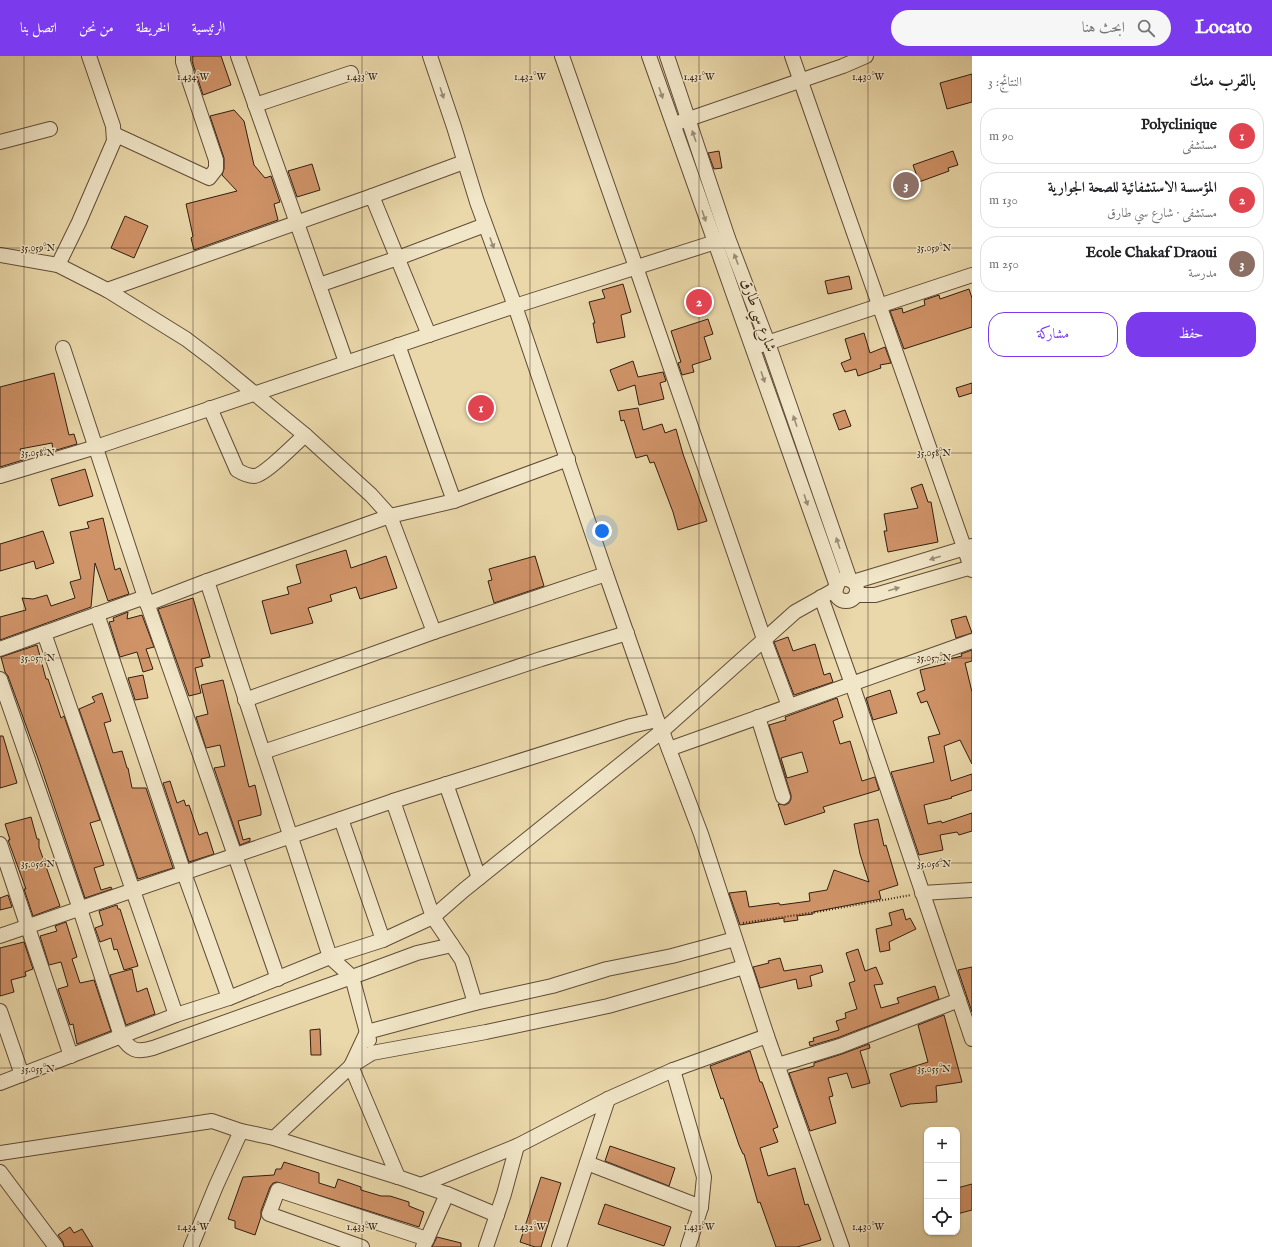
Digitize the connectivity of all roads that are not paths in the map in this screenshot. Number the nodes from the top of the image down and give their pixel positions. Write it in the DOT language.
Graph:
graph roads {
  1 [pos="88,56"];
  2 [pos="183,56"];
  3 [pos="238,56"];
  4 [pos="430,56"];
  5 [pos="562,56"];
  6 [pos="648,56"];
  7 [pos="667,56"];
  8 [pos="792,56"];
  9 [pos="866,56"];
  10 [pos="351,73"];
  11 [pos="801,80"];
  12 [pos="255,105"];
  13 [pos="688,120"];
  14 [pos="672,124"];
  15 [pos="50,129"];
  16 [pos="114,134"];
  17 [pos="0,142"];
  18 [pos="464,162"];
  19 [pos="372,196"];
  20 [pos="298,223"];
  21 [pos="485,225"];
  22 [pos="728,238"];
  23 [pos="714,242"];
  24 [pos="0,256"];
  25 [pos="398,258"];
  26 [pos="58,266"];
  27 [pos="636,267"];
  28 [pos="972,275"];
  29 [pos="319,285"];
  30 [pos="107,290"];
  31 [pos="880,305"];
  32 [pos="515,306"];
  33 [pos="429,335"];
  34 [pos="768,343"];
  35 [pos="398,345"];
  36 [pos="64,348"];
  37 [pos="753,348"];
  38 [pos="346,362"];
  39 [pos="254,394"];
  40 [pos="210,408"];
  41 [pos="305,435"];
  42 [pos="96,447"];
  43 [pos="568,459"];
  44 [pos="0,476"];
  45 [pos="454,501"];
  46 [pos="390,516"];
  47 [pos="968,548"];
  48 [pos="972,568"];
  49 [pos="606,574"];
  50 [pos="207,581"];
  51 [pos="853,586"];
  52 [pos="836,588"];
  53 [pos="820,597"];
  54 [pos="146,600"];
  55 [pos="97,614"];
  56 [pos="434,632"];
  57 [pos="44,633"];
  58 [pos="627,633"];
  59 [pos="764,639"];
  60 [pos="972,641"];
  61 [pos="0,649"];
  62 [pos="0,679"];
  63 [pos="852,684"];
  64 [pos="245,700"];
  65 [pos="789,706"];
  66 [pos="758,717"];
  67 [pos="660,726"];
  68 [pos="669,749"];
  69 [pos="263,752"];
  70 [pos="446,784"];
  71 [pos="783,797"];
  72 [pos="393,801"];
  73 [pos="341,819"];
  74 [pos="290,836"];
  75 [pos="0,844"];
  76 [pos="235,856"];
  77 [pos="184,873"];
  78 [pos="479,878"];
  79 [pos="972,890"];
  80 [pos="133,891"];
  81 [pos="922,893"];
  82 [pos="80,909"];
  83 [pos="433,917"];
  84 [pos="28,927"];
  85 [pos="733,932"];
  86 [pos="0,936"];
  87 [pos="382,940"];
  88 [pos="452,945"];
  89 [pos="330,957"];
  90 [pos="744,967"];
  91 [pos="352,977"];
  92 [pos="278,979"];
  93 [pos="229,998"];
  94 [pos="959,1000"];
  95 [pos="476,1003"];
  96 [pos="0,1011"];
  97 [pos="176,1015"];
  98 [pos="366,1032"];
  99 [pos="121,1036"];
  100 [pos="767,1036"];
  101 [pos="972,1039"];
  102 [pos="372,1053"];
  103 [pos="71,1056"];
  104 [pos="778,1065"];
  105 [pos="352,1066"];
  106 [pos="673,1070"];
  107 [pos="22,1074"];
  108 [pos="0,1083"];
  109 [pos="608,1099"];
  110 [pos="241,1131"];
  111 [pos="274,1138"];
  112 [pos="517,1146"];
  113 [pos="0,1154"];
  114 [pos="587,1163"];
  115 [pos="0,1172"];
  116 [pos="398,1177"];
  117 [pos="421,1185"];
  118 [pos="447,1194"];
  119 [pos="701,1207"];
  120 [pos="497,1215"];
  121 [pos="425,1243"];
  122 [pos="194,1246"];
  123 [pos="56,1247"];
  124 [pos="362,1247"];
  125 [pos="486,1247"];
  126 [pos="559,1247"];
  127 [pos="688,1247"];
  128 [pos="842,1247"];
  1 -- 16 [label="street"];
  2 -- 16 [label="street"];
  3 -- 12 [label="street"];
  4 -- 18 [label="street, one-way"];
  5 -- 27 [label="street"];
  6 -- 14 [label="street, شارع سي طارق, one-way"];
  7 -- 13 [label="street, شارع سي طارق"];
  8 -- 11 [label="street"];
  9 -- 11 [label="street"];
  10 -- 12 [label="street"];
  11 -- 13 [label="street"];
  11 -- 31 [label="street"];
  12 -- 20 [label="street"];
  13 -- 14 [label="street"];
  22 -- 13 [label="street, شارع سي طارق, one-way"];
  14 -- 23 [label="street, شارع سي طارق, one-way"];
  15 -- 17 [label="street"];
  16 -- 26 [label="street"];
  18 -- 19 [label="street"];
  18 -- 21 [label="street"];
  19 -- 20 [label="street"];
  19 -- 25 [label="street"];
  20 -- 29 [label="street"];
  20 -- 30 [label="street"];
  21 -- 25 [label="street"];
  21 -- 32 [label="street, one-way"];
  22 -- 23 [label="street"];
  34 -- 22 [label="street, شارع سي طارق, one-way"];
  23 -- 27 [label="street"];
  23 -- 37 [label="street, شارع سي طارق"];
  24 -- 26 [label="street"];
  25 -- 29 [label="street"];
  25 -- 33 [label="street"];
  26 -- 30 [label="street"];
  27 -- 32 [label="street"];
  27 -- 59 [label="street"];
  28 -- 31 [label="street"];
  29 -- 38 [label="street"];
  30 -- 39 [label="street"];
  31 -- 34 [label="street"];
  31 -- 47 [label="street"];
  32 -- 33 [label="street"];
  32 -- 43 [label="street"];
  33 -- 35 [label="street"];
  34 -- 37 [label="street"];
  51 -- 34 [label="street, شارع سي طارق, one-way"];
  35 -- 38 [label="street"];
  35 -- 45 [label="street"];
  36 -- 42 [label="street"];
  37 -- 52 [label="street, شارع سي طارق, one-way"];
  38 -- 39 [label="street"];
  39 -- 40 [label="street"];
  39 -- 41 [label="street"];
  40 -- 41 [label="street"];
  40 -- 42 [label="street"];
  41 -- 46 [label="street"];
  42 -- 44 [label="street"];
  42 -- 54 [label="street"];
  43 -- 45 [label="street"];
  43 -- 49 [label="street"];
  45 -- 46 [label="street"];
  46 -- 50 [label="street"];
  46 -- 56 [label="street"];
  47 -- 48 [label="street"];
  47 -- 51 [label="street, one-way"];
  51 -- 48 [label="street, one-way"];
  49 -- 56 [label="street"];
  49 -- 58 [label="street"];
  50 -- 54 [label="street"];
  50 -- 64 [label="street"];
  51 -- 52 [label="street"];
  51 -- 52 [label="street"];
  52 -- 53 [label="street"];
  53 -- 59 [label="street"];
  53 -- 63 [label="street"];
  54 -- 55 [label="street"];
  54 -- 76 [label="street"];
  55 -- 57 [label="street"];
  55 -- 77 [label="street"];
  56 -- 64 [label="street"];
  57 -- 61 [label="street"];
  57 -- 80 [label="street"];
  58 -- 67 [label="street"];
  58 -- 69 [label="street"];
  59 -- 65 [label="street"];
  59 -- 67 [label="street"];
  60 -- 63 [label="street"];
  62 -- 82 [label="street"];
  63 -- 65 [label="street"];
  63 -- 81 [label="street"];
  64 -- 69 [label="street"];
  65 -- 66 [label="street"];
  66 -- 68 [label="street"];
  66 -- 71 [label="street"];
  67 -- 68 [label="street"];
  67 -- 70 [label="street"];
  67 -- 78 [label="street"];
  68 -- 85 [label="street"];
  69 -- 74 [label="street"];
  70 -- 72 [label="street"];
  70 -- 78 [label="street"];
  72 -- 73 [label="street"];
  72 -- 83 [label="street"];
  73 -- 74 [label="street"];
  73 -- 87 [label="street"];
  74 -- 76 [label="street"];
  74 -- 89 [label="street"];
  75 -- 84 [label="street"];
  76 -- 77 [label="street"];
  76 -- 92 [label="street"];
  77 -- 80 [label="street"];
  77 -- 93 [label="street"];
  78 -- 83 [label="street"];
  79 -- 81 [label="street"];
  80 -- 82 [label="street"];
  80 -- 97 [label="street"];
  81 -- 94 [label="street"];
  82 -- 84 [label="street"];
  82 -- 99 [label="street"];
  83 -- 87 [label="street"];
  83 -- 88 [label="street"];
  84 -- 86 [label="street"];
  84 -- 103 [label="street"];
  85 -- 90 [label="street"];
  85 -- 95 [label="street"];
  87 -- 89 [label="street"];
  88 -- 91 [label="street"];
  88 -- 95 [label="street"];
  89 -- 91 [label="street"];
  89 -- 92 [label="street"];
  90 -- 100 [label="street"];
  90 -- 102 [label="street"];
  91 -- 98 [label="street"];
  91 -- 99 [label="street"];
  92 -- 93 [label="street"];
  93 -- 97 [label="street"];
  94 -- 101 [label="street"];
  94 -- 104 [label="street"];
  95 -- 98 [label="street"];
  96 -- 107 [label="street"];
  97 -- 99 [label="street"];
  98 -- 102 [label="street"];
  98 -- 105 [label="street"];
  99 -- 103 [label="street"];
  100 -- 104 [label="street"];
  100 -- 106 [label="street"];
  102 -- 105 [label="street"];
  103 -- 107 [label="street"];
  104 -- 128 [label="street"];
  105 -- 111 [label="street"];
  105 -- 116 [label="street"];
  106 -- 109 [label="street"];
  106 -- 119 [label="street"];
  107 -- 108 [label="street"];
  109 -- 112 [label="street"];
  109 -- 114 [label="street"];
  110 -- 111 [label="street"];
  110 -- 113 [label="street"];
  110 -- 122 [label="street"];
  111 -- 116 [label="street"];
  112 -- 117 [label="street"];
  112 -- 120 [label="street"];
  114 -- 119 [label="street"];
  114 -- 126 [label="street"];
  115 -- 123 [label="street"];
  116 -- 117 [label="street"];
  117 -- 118 [label="street"];
  118 -- 120 [label="street"];
  118 -- 121 [label="street"];
  119 -- 127 [label="street"];
  120 -- 125 [label="street"];
  121 -- 124 [label="street"];
}
